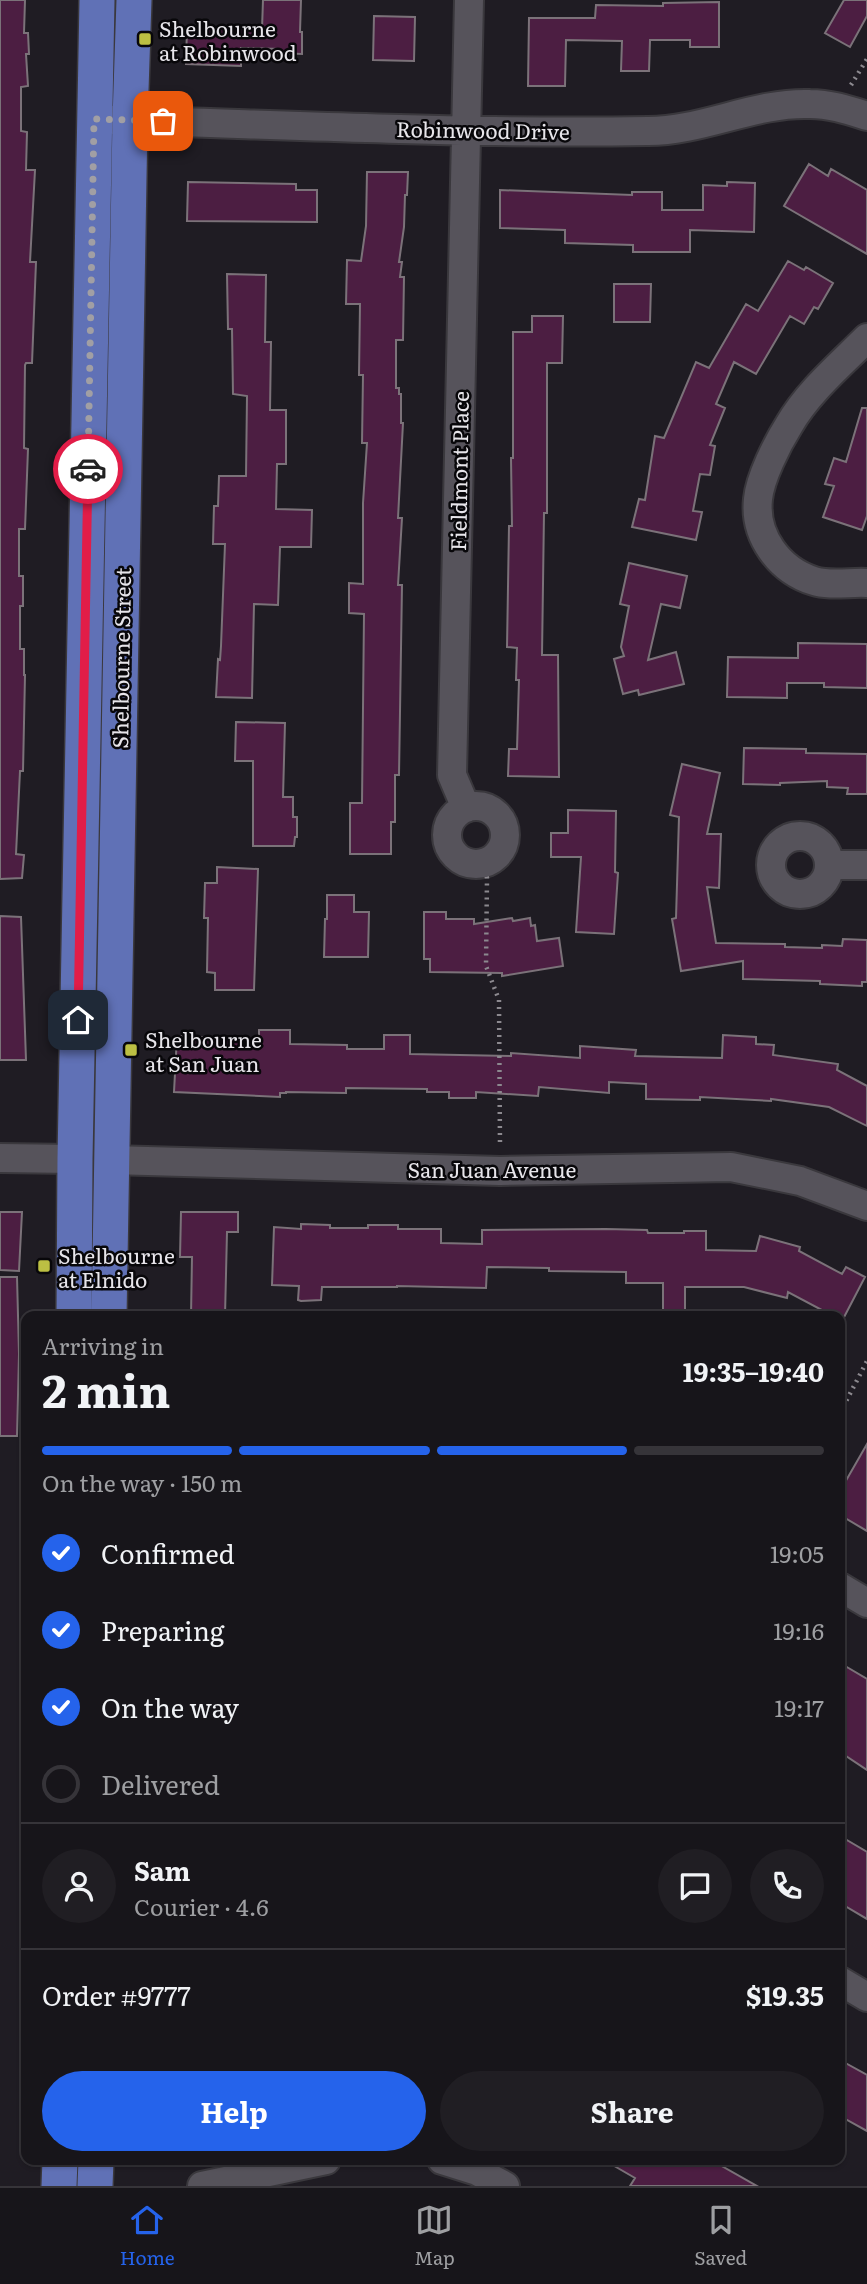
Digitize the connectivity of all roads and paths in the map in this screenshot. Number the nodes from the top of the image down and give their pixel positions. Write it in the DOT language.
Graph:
graph roads {
  1 [pos="97,0"];
  2 [pos="134,0"];
  3 [pos="469,0"];
  4 [pos="867,116"];
  5 [pos="94,119"];
  6 [pos="130,120"];
  7 [pos="465,130"];
  8 [pos="867,338"];
  9 [pos="867,583"];
  10 [pos="466,808"];
  11 [pos="484,863"];
  12 [pos="829,865"];
  13 [pos="867,865"];
  14 [pos="0,1158"];
  15 [pos="75,1159"];
  16 [pos="111,1160"];
  17 [pos="500,1171"];
  18 [pos="867,1206"];
  19 [pos="74,1311"];
  20 [pos="109,1311"];
  21 [pos="867,1361"];
  22 [pos="845,1403"];
  23 [pos="845,1590"];
  24 [pos="867,1603"];
  25 [pos="845,1983"];
  26 [pos="867,1997"];
  27 [pos="60,2165"];
  28 [pos="96,2165"];
  29 [pos="302,2165"];
  30 [pos="458,2165"];
  31 [pos="59,2186"];
  32 [pos="96,2186"];
  33 [pos="202,2186"];
  34 [pos="505,2186"];
  1 -- 5 [label="main road, Shelbourne Street"];
  2 -- 6 [label="main road, Shelbourne Street"];
  3 -- 7 [label="street, Fieldmont Place"];
  4 -- 7 [label="street, Robinwood Drive"];
  5 -- 6 [label="street, Robinwood Drive"];
  5 -- 15 [label="main road, Shelbourne Street"];
  6 -- 7 [label="street, Robinwood Drive"];
  6 -- 16 [label="main road, Shelbourne Street"];
  7 -- 10 [label="street, Fieldmont Place"];
  8 -- 9 [label="street"];
  10 -- 11 [label="street"];
  10 -- 11 [label="street"];
  11 -- 17 [label="path"];
  12 -- 13 [label="street"];
  14 -- 15 [label="street"];
  15 -- 16 [label="main road"];
  15 -- 19 [label="main road, Shelbourne Street"];
  16 -- 17 [label="street, San Juan Avenue"];
  16 -- 20 [label="main road, Shelbourne Street"];
  17 -- 18 [label="street, San Juan Avenue"];
  21 -- 22 [label="path"];
  23 -- 24 [label="street"];
  25 -- 26 [label="street"];
  27 -- 31 [label="main road"];
  28 -- 32 [label="main road"];
  29 -- 33 [label="street"];
  30 -- 34 [label="street"];
}
